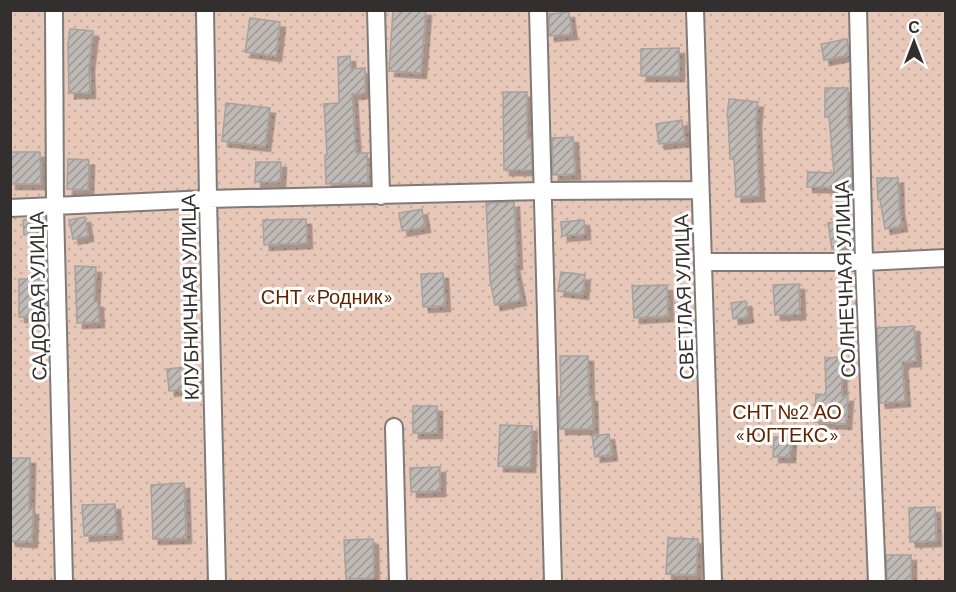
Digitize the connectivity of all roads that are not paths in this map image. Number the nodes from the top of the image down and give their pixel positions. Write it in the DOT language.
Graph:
graph roads {
  1 [pos="54,10"];
  2 [pos="205,10"];
  3 [pos="376,10"];
  4 [pos="538,10"];
  5 [pos="696,10"];
  6 [pos="858,10"];
  7 [pos="700,190"];
  8 [pos="544,191"];
  9 [pos="381,196"];
  10 [pos="208,199"];
  11 [pos="56,206"];
  12 [pos="10,208"];
  13 [pos="945,258"];
  14 [pos="703,262"];
  15 [pos="864,262"];
  16 [pos="394,427"];
  17 [pos="64,582"];
  18 [pos="217,582"];
  19 [pos="398,582"];
  20 [pos="553,582"];
  21 [pos="713,582"];
  22 [pos="877,582"];
  1 -- 11 [label="street, САДОВАЯ УЛИЦА"];
  2 -- 10 [label="street, КЛУБНИЧНАЯ УЛИЦА"];
  3 -- 9 [label="street"];
  4 -- 8 [label="street"];
  5 -- 7 [label="street, СВЕТЛАЯ УЛИЦА"];
  6 -- 15 [label="street, СОЛНЕЧНАЯ УЛИЦА"];
  7 -- 8 [label="street"];
  7 -- 14 [label="street, СВЕТЛАЯ УЛИЦА"];
  8 -- 9 [label="street"];
  8 -- 20 [label="street"];
  9 -- 10 [label="street"];
  10 -- 11 [label="street"];
  10 -- 18 [label="street, КЛУБНИЧНАЯ УЛИЦА"];
  11 -- 12 [label="street"];
  11 -- 17 [label="street, САДОВАЯ УЛИЦА"];
  13 -- 15 [label="street"];
  14 -- 15 [label="street"];
  14 -- 21 [label="street, СВЕТЛАЯ УЛИЦА"];
  15 -- 22 [label="street, СОЛНЕЧНАЯ УЛИЦА"];
  16 -- 19 [label="street"];
}
